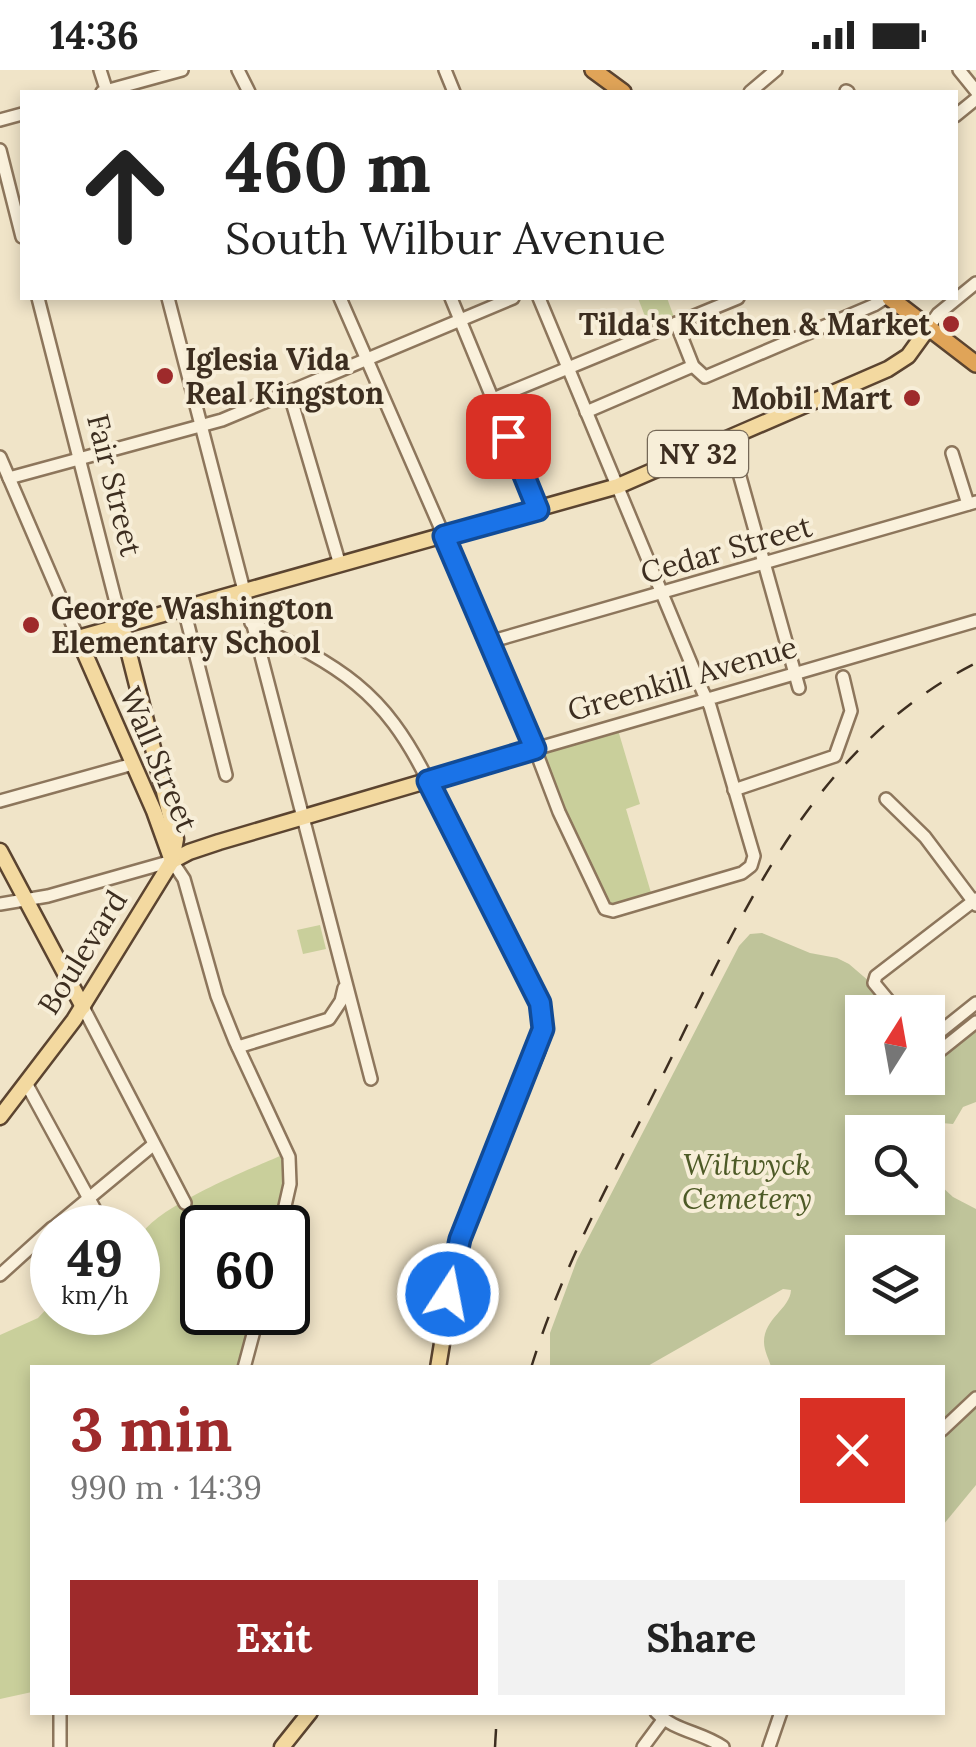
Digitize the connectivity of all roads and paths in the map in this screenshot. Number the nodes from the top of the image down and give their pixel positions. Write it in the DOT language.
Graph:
graph roads {
  1 [pos="182,70"];
  2 [pos="594,70"];
  3 [pos="959,70"];
  4 [pos="774,72"];
  5 [pos="112,90"];
  6 [pos="620,90"];
  7 [pos="752,90"];
  8 [pos="976,91"];
  9 [pos="0,150"];
  10 [pos="20,229"];
  11 [pos="39,300"];
  12 [pos="169,300"];
  13 [pos="341,300"];
  14 [pos="453,300"];
  15 [pos="508,300"];
  16 [pos="540,300"];
  17 [pos="733,300"];
  18 [pos="884,300"];
  19 [pos="891,300"];
  20 [pos="955,300"];
  21 [pos="460,320"];
  22 [pos="676,323"];
  23 [pos="928,327"];
  24 [pos="368,360"];
  25 [pos="976,364"];
  26 [pos="693,366"];
  27 [pos="568,367"];
  28 [pos="289,392"];
  29 [pos="493,399"];
  30 [pos="586,412"];
  31 [pos="202,426"];
  32 [pos="730,440"];
  33 [pos="952,453"];
  34 [pos="0,457"];
  35 [pos="80,460"];
  36 [pos="9,478"];
  37 [pos="618,486"];
  38 [pos="972,503"];
  39 [pos="538,510"];
  40 [pos="444,536"];
  41 [pos="764,564"];
  42 [pos="340,565"];
  43 [pos="242,592"];
  44 [pos="662,594"];
  45 [pos="184,608"];
  46 [pos="976,621"];
  47 [pos="250,623"];
  48 [pos="122,626"];
  49 [pos="78,638"];
  50 [pos="489,642"];
  51 [pos="795,674"];
  52 [pos="843,676"];
  53 [pos="799,688"];
  54 [pos="707,700"];
  55 [pos="535,749"];
  56 [pos="133,764"];
  57 [pos="226,775"];
  58 [pos="428,781"];
  59 [pos="734,790"];
  60 [pos="886,799"];
  61 [pos="0,801"];
  62 [pos="302,818"];
  63 [pos="0,851"];
  64 [pos="172,862"];
  65 [pos="25,899"];
  66 [pos="975,902"];
  67 [pos="0,904"];
  68 [pos="345,985"];
  69 [pos="884,995"];
  70 [pos="976,1003"];
  71 [pos="82,1007"];
  72 [pos="976,1022"];
  73 [pos="945,1028"];
  74 [pos="238,1047"];
  75 [pos="945,1047"];
  76 [pos="371,1079"];
  77 [pos="26,1083"];
  78 [pos="0,1117"];
  79 [pos="153,1145"];
  80 [pos="88,1197"];
  81 [pos="186,1203"];
  82 [pos="79,1205"];
  83 [pos="92,1205"];
  84 [pos="285,1205"];
  85 [pos="30,1248"];
  86 [pos="0,1275"];
  87 [pos="253,1335"];
  88 [pos="245,1365"];
  89 [pos="439,1365"];
  90 [pos="976,1398"];
  91 [pos="945,1427"];
  92 [pos="60,1715"];
  93 [pos="308,1715"];
  94 [pos="780,1715"];
  95 [pos="660,1716"];
  96 [pos="60,1747"];
  97 [pos="282,1747"];
  98 [pos="642,1747"];
  99 [pos="723,1747"];
  100 [pos="769,1747"];
  1 -- 5 [label="street"];
  2 -- 6 [label="highway"];
  3 -- 8 [label="street"];
  4 -- 7 [label="street"];
  9 -- 10 [label="street"];
  11 -- 35 [label="street, Fair Street"];
  12 -- 31 [label="street"];
  13 -- 24 [label="street"];
  14 -- 21 [label="street"];
  15 -- 21 [label="street"];
  16 -- 27 [label="street"];
  17 -- 22 [label="street"];
  18 -- 26 [label="street"];
  19 -- 23 [label="highway"];
  20 -- 23 [label="street"];
  21 -- 24 [label="street"];
  21 -- 29 [label="street"];
  22 -- 26 [label="street"];
  22 -- 27 [label="street"];
  23 -- 25 [label="highway"];
  23 -- 32 [label="main road, NY 32"];
  24 -- 28 [label="street"];
  24 -- 40 [label="street"];
  26 -- 30 [label="street"];
  27 -- 29 [label="street"];
  27 -- 30 [label="street"];
  28 -- 31 [label="street"];
  28 -- 42 [label="street"];
  29 -- 39 [label="street"];
  30 -- 37 [label="street"];
  31 -- 35 [label="street"];
  31 -- 43 [label="street"];
  32 -- 37 [label="main road, NY 32"];
  32 -- 41 [label="street"];
  33 -- 38 [label="street"];
  34 -- 36 [label="street, Wall Street"];
  35 -- 36 [label="street"];
  35 -- 48 [label="street, Fair Street"];
  36 -- 49 [label="street, Wall Street"];
  37 -- 39 [label="main road, NY 32"];
  37 -- 44 [label="street"];
  38 -- 41 [label="street, Cedar Street"];
  39 -- 40 [label="main road, NY 32"];
  40 -- 42 [label="main road, NY 32"];
  40 -- 50 [label="main road"];
  41 -- 44 [label="street, Cedar Street"];
  41 -- 51 [label="street"];
  42 -- 43 [label="main road, NY 32"];
  43 -- 45 [label="main road, NY 32"];
  43 -- 47 [label="street"];
  44 -- 50 [label="street, Cedar Street"];
  44 -- 54 [label="street"];
  45 -- 48 [label="main road, NY 32"];
  45 -- 57 [label="street"];
  46 -- 51 [label="street, Greenkill Avenue"];
  47 -- 58 [label="street"];
  47 -- 62 [label="street"];
  48 -- 49 [label="main road, NY 32"];
  48 -- 64 [label="main road, Fair Street"];
  49 -- 56 [label="main road, Wall Street"];
  50 -- 55 [label="main road"];
  51 -- 53 [label="street"];
  51 -- 54 [label="street, Greenkill Avenue"];
  52 -- 59 [label="street"];
  54 -- 55 [label="street, Greenkill Avenue"];
  54 -- 59 [label="street"];
  55 -- 58 [label="main road, Greenkill Avenue"];
  55 -- 59 [label="street"];
  56 -- 61 [label="street"];
  56 -- 64 [label="main road, Wall Street"];
  58 -- 62 [label="main road, Greenkill Avenue"];
  58 -- 89 [label="main road"];
  60 -- 66 [label="street"];
  62 -- 64 [label="main road, Greenkill Avenue"];
  62 -- 68 [label="street"];
  63 -- 65 [label="main road"];
  64 -- 65 [label="street, Greenkill Avenue"];
  64 -- 71 [label="main road, Boulevard"];
  64 -- 74 [label="street"];
  65 -- 67 [label="street, Greenkill Avenue"];
  65 -- 71 [label="main road"];
  66 -- 69 [label="street"];
  68 -- 74 [label="street"];
  68 -- 76 [label="street"];
  70 -- 73 [label="street"];
  71 -- 77 [label="main road, Boulevard"];
  71 -- 79 [label="street"];
  72 -- 75 [label="street"];
  74 -- 84 [label="street"];
  77 -- 78 [label="main road, Boulevard"];
  77 -- 80 [label="street"];
  79 -- 80 [label="street"];
  79 -- 81 [label="street"];
  80 -- 82 [label="street"];
  80 -- 83 [label="street"];
  85 -- 86 [label="street"];
  87 -- 88 [label="street"];
  90 -- 91 [label="street"];
  92 -- 96 [label="street"];
  93 -- 97 [label="main road"];
  94 -- 100 [label="street"];
  95 -- 98 [label="street"];
  95 -- 99 [label="street"];
}
